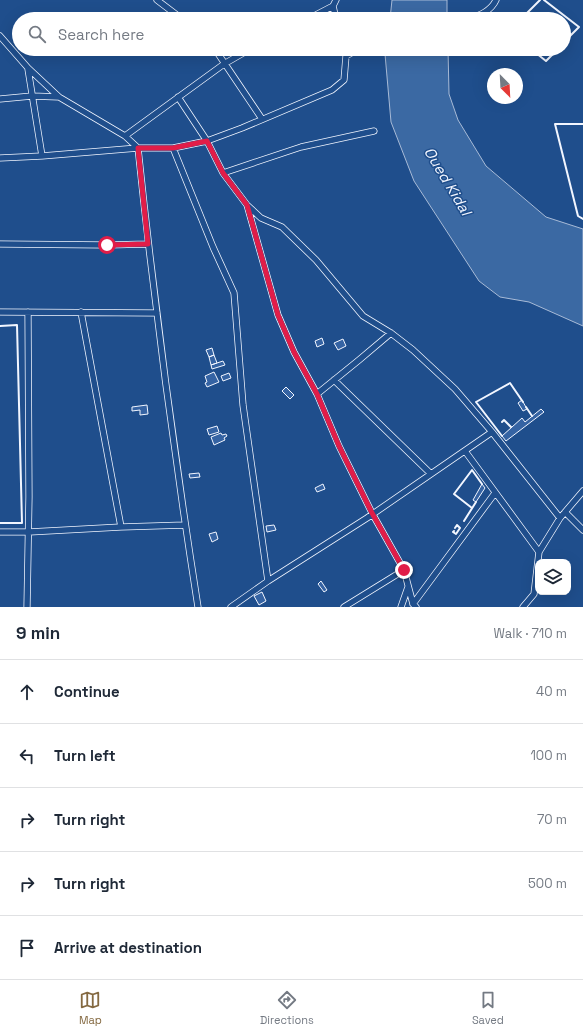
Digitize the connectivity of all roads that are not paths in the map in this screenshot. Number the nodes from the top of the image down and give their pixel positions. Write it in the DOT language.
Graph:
graph roads {
  1 [pos="158,0"];
  2 [pos="336,0"];
  3 [pos="496,0"];
  4 [pos="333,6"];
  5 [pos="173,12"];
  6 [pos="321,12"];
  7 [pos="334,12"];
  8 [pos="485,12"];
  9 [pos="0,36"];
  10 [pos="12,50"];
  11 [pos="18,56"];
  12 [pos="219,56"];
  13 [pos="238,56"];
  14 [pos="346,56"];
  15 [pos="224,64"];
  16 [pos="28,68"];
  17 [pos="32,96"];
  18 [pos="59,96"];
  19 [pos="178,97"];
  20 [pos="0,99"];
  21 [pos="262,119"];
  22 [pos="374,131"];
  23 [pos="124,136"];
  24 [pos="207,141"];
  25 [pos="138,148"];
  26 [pos="173,148"];
  27 [pos="42,156"];
  28 [pos="0,158"];
  29 [pos="223,173"];
  30 [pos="247,205"];
  31 [pos="0,244"];
  32 [pos="148,244"];
  33 [pos="0,312"];
  34 [pos="28,312"];
  35 [pos="81,312"];
  36 [pos="157,313"];
  37 [pos="391,333"];
  38 [pos="334,380"];
  39 [pos="317,394"];
  40 [pos="492,432"];
  41 [pos="465,451"];
  42 [pos="430,473"];
  43 [pos="583,491"];
  44 [pos="496,493"];
  45 [pos="565,512"];
  46 [pos="372,513"];
  47 [pos="560,518"];
  48 [pos="185,525"];
  49 [pos="121,526"];
  50 [pos="583,530"];
  51 [pos="0,532"];
  52 [pos="29,532"];
  53 [pos="539,552"];
  54 [pos="404,570"];
  55 [pos="268,581"];
  56 [pos="408,586"];
  57 [pos="415,605"];
  58 [pos="27,607"];
  59 [pos="198,607"];
  60 [pos="232,607"];
  61 [pos="344,607"];
  62 [pos="402,607"];
  63 [pos="523,607"];
  1 -- 5 [label="street"];
  2 -- 4 [label="street"];
  3 -- 8 [label="street"];
  4 -- 6 [label="street"];
  4 -- 7 [label="street"];
  9 -- 10 [label="street"];
  11 -- 16 [label="street"];
  12 -- 15 [label="street"];
  13 -- 15 [label="street"];
  14 -- 21 [label="street"];
  15 -- 19 [label="street"];
  15 -- 21 [label="street"];
  16 -- 17 [label="street"];
  16 -- 18 [label="street"];
  17 -- 18 [label="street"];
  17 -- 20 [label="street"];
  17 -- 27 [label="street"];
  18 -- 23 [label="street"];
  19 -- 23 [label="street"];
  19 -- 24 [label="street"];
  21 -- 24 [label="street"];
  22 -- 29 [label="street"];
  23 -- 25 [label="street"];
  24 -- 26 [label="street"];
  24 -- 29 [label="street"];
  25 -- 26 [label="street"];
  25 -- 27 [label="street"];
  25 -- 32 [label="street"];
  26 -- 55 [label="street"];
  27 -- 28 [label="street"];
  29 -- 30 [label="street"];
  30 -- 37 [label="street"];
  30 -- 39 [label="street"];
  31 -- 32 [label="street"];
  32 -- 36 [label="street"];
  33 -- 34 [label="street"];
  34 -- 35 [label="street"];
  34 -- 52 [label="street"];
  35 -- 36 [label="street"];
  35 -- 49 [label="street"];
  36 -- 48 [label="street"];
  37 -- 38 [label="street"];
  37 -- 40 [label="street"];
  38 -- 39 [label="street"];
  38 -- 42 [label="street"];
  39 -- 46 [label="street"];
  40 -- 41 [label="street"];
  40 -- 47 [label="street"];
  41 -- 42 [label="street"];
  41 -- 44 [label="street"];
  42 -- 46 [label="street"];
  43 -- 45 [label="street"];
  44 -- 53 [label="street"];
  44 -- 57 [label="street"];
  45 -- 47 [label="street"];
  45 -- 50 [label="street"];
  46 -- 54 [label="street"];
  46 -- 55 [label="street"];
  47 -- 53 [label="street"];
  48 -- 49 [label="street"];
  48 -- 59 [label="street"];
  49 -- 52 [label="street"];
  51 -- 52 [label="street"];
  52 -- 58 [label="street"];
  53 -- 63 [label="street"];
  54 -- 56 [label="street"];
  54 -- 61 [label="street"];
  55 -- 60 [label="street"];
  56 -- 57 [label="street"];
  56 -- 62 [label="street"];
}
